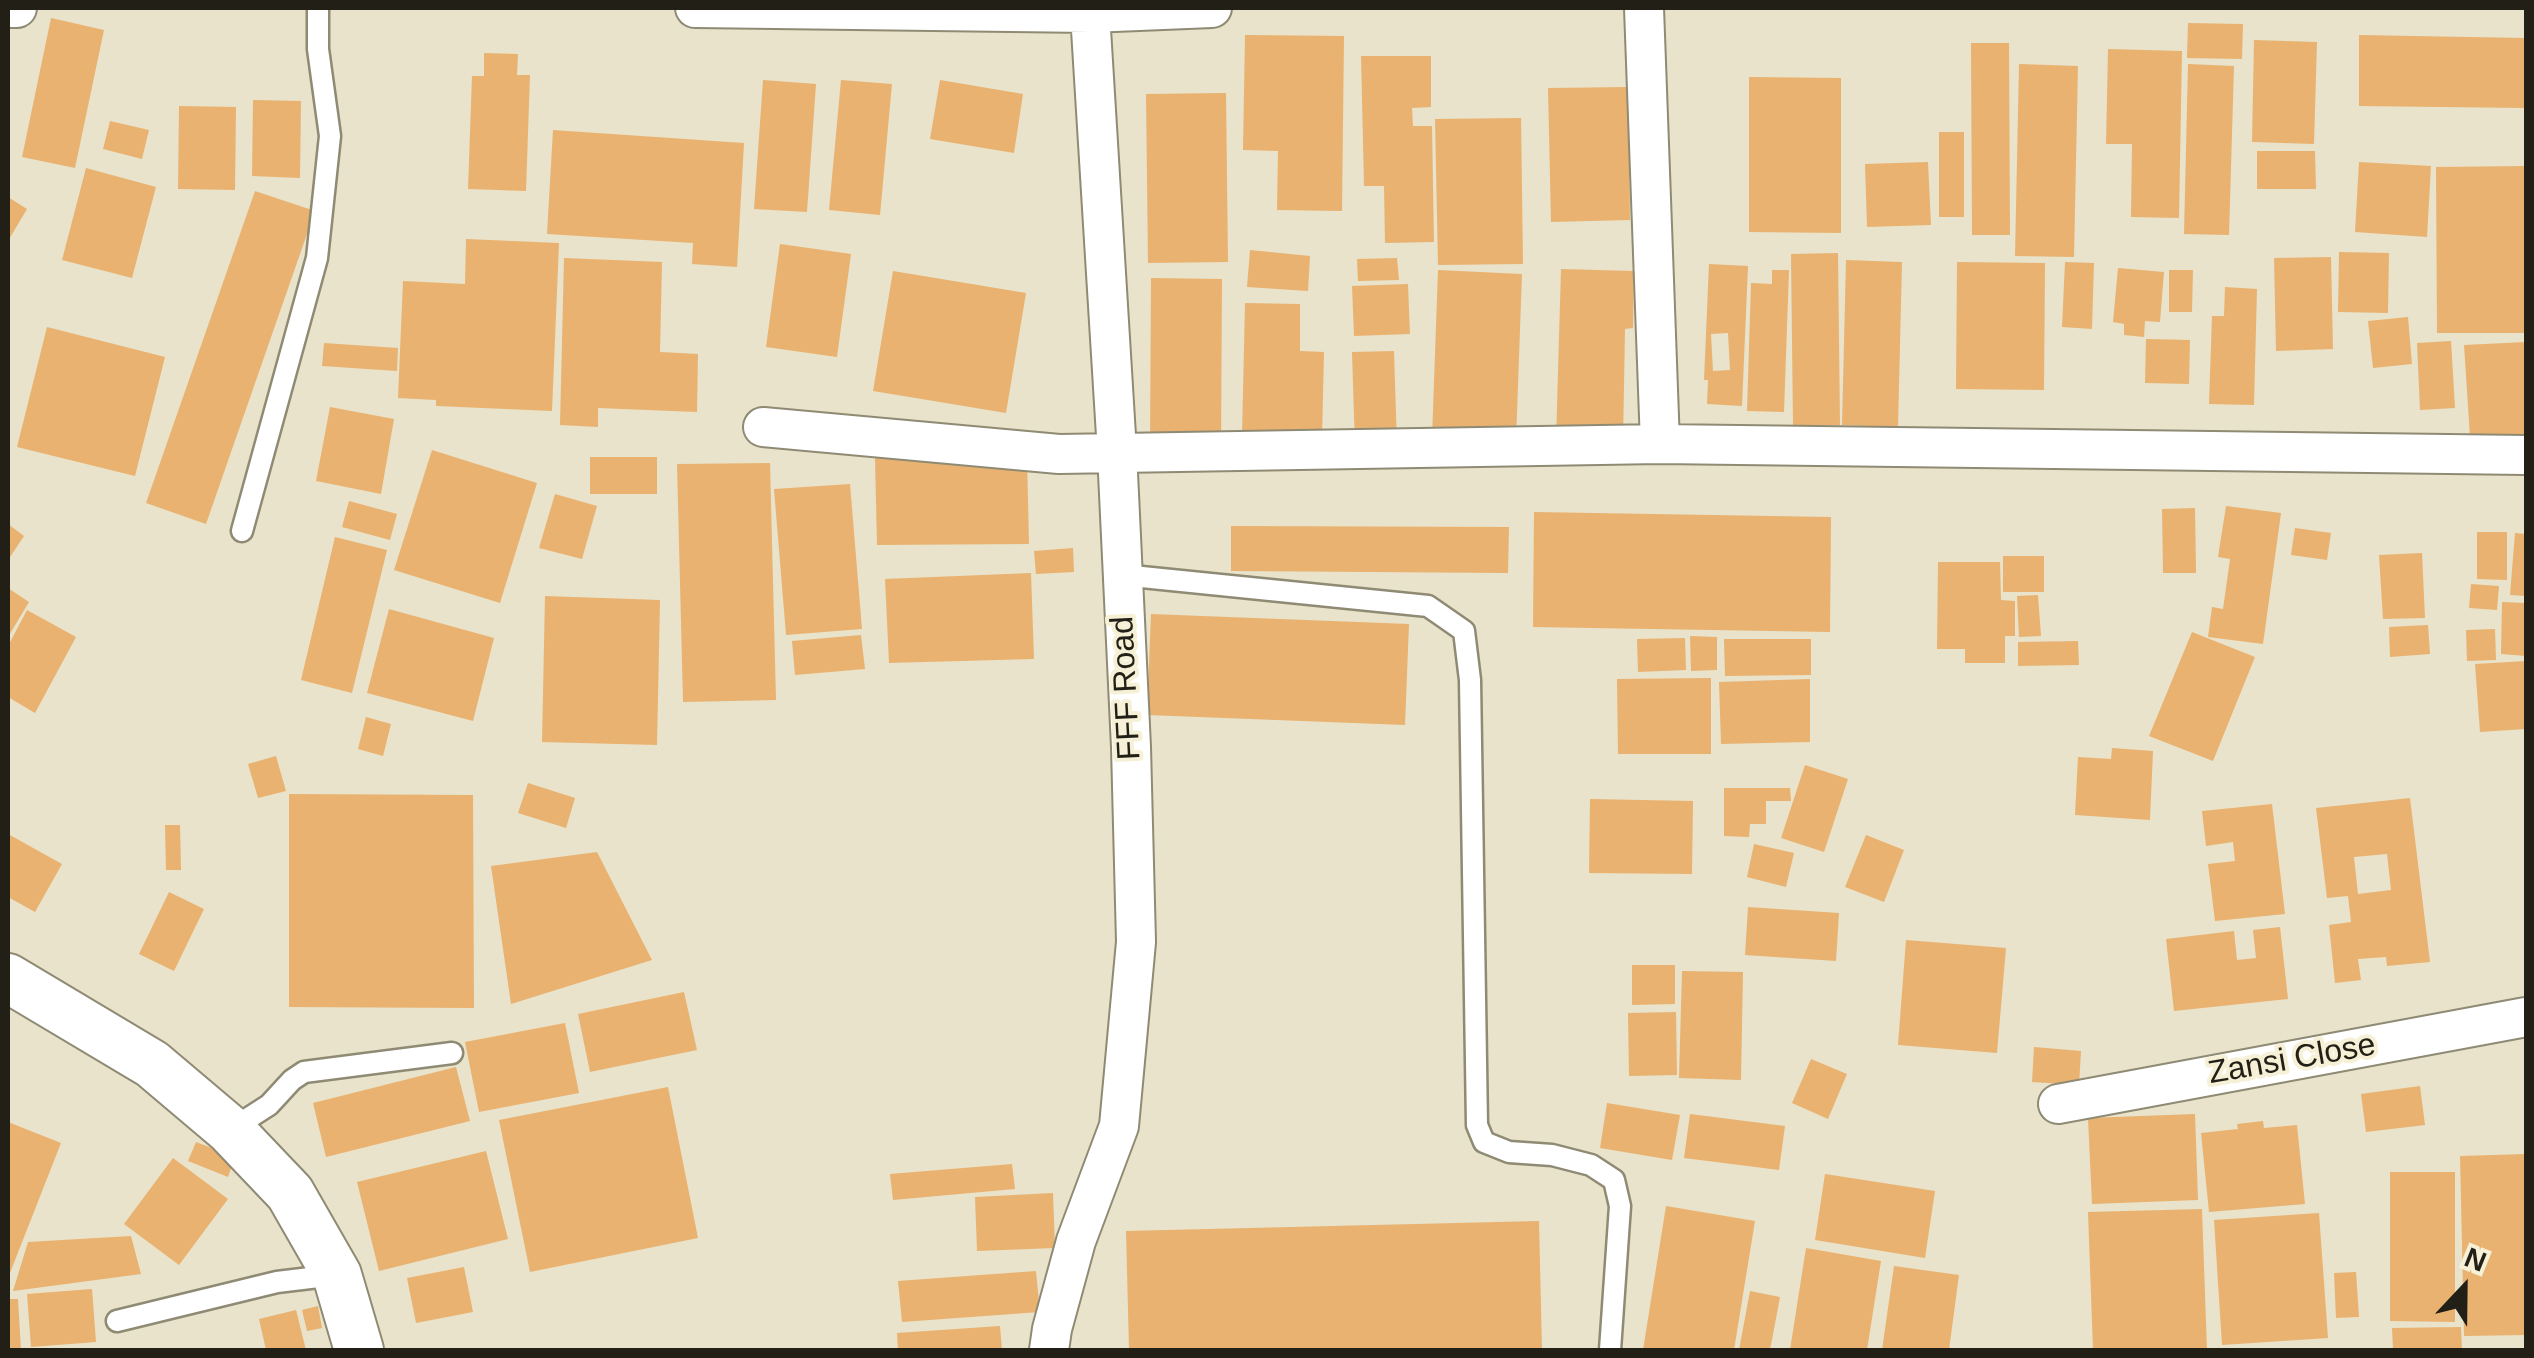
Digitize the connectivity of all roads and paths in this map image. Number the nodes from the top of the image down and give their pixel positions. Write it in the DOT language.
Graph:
graph roads {
  1 [pos="8,8"];
  2 [pos="18,8"];
  3 [pos="318,8"];
  4 [pos="695,8"];
  5 [pos="1212,8"];
  6 [pos="1644,8"];
  7 [pos="1090,13"];
  8 [pos="763,427"];
  9 [pos="1660,444"];
  10 [pos="1117,452"];
  11 [pos="2526,455"];
  12 [pos="242,531"];
  13 [pos="1122,576"];
  14 [pos="8,978"];
  15 [pos="2526,1017"];
  16 [pos="452,1053"];
  17 [pos="2058,1104"];
  18 [pos="230,1130"];
  19 [pos="338,1275"];
  20 [pos="117,1321"];
  21 [pos="359,1350"];
  22 [pos="1050,1350"];
  23 [pos="1610,1350"];
  1 -- 2 [label="street"];
  3 -- 12 [label="lane"];
  4 -- 7 [label="street"];
  5 -- 7 [label="street"];
  6 -- 9 [label="street"];
  7 -- 10 [label="street, FFF Road"];
  8 -- 10 [label="street"];
  9 -- 10 [label="street"];
  9 -- 11 [label="street"];
  10 -- 13 [label="street, FFF Road"];
  13 -- 22 [label="street, FFF Road"];
  13 -- 23 [label="lane"];
  14 -- 18 [label="street"];
  15 -- 17 [label="street, Zansi Close"];
  16 -- 18 [label="lane"];
  18 -- 19 [label="street"];
  19 -- 20 [label="lane"];
  19 -- 21 [label="street"];
}
